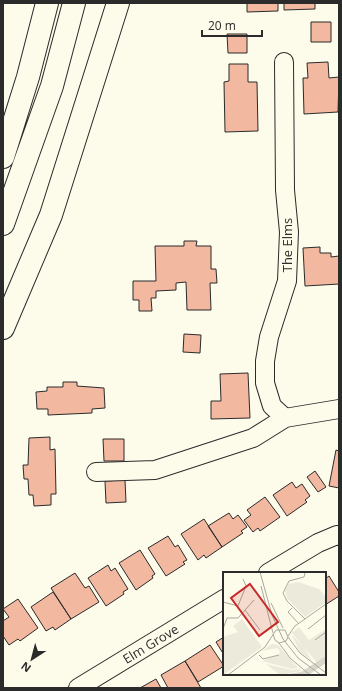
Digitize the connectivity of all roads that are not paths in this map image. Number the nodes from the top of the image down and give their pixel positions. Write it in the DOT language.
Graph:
graph roads {
  1 [pos="47,3"];
  2 [pos="74,3"];
  3 [pos="118,3"];
  4 [pos="284,62"];
  5 [pos="3,157"];
  6 [pos="3,224"];
  7 [pos="3,328"];
  8 [pos="339,409"];
  9 [pos="285,418"];
  10 [pos="96,472"];
  11 [pos="339,536"];
  12 [pos="270,572"];
  13 [pos="223,600"];
  14 [pos="78,688"];
  1 -- 5 [label="highway"];
  2 -- 6 [label="highway"];
  3 -- 7 [label="highway"];
  4 -- 9 [label="street, The Elms"];
  8 -- 9 [label="street"];
  9 -- 10 [label="street"];
  11 -- 12 [label="street"];
  13 -- 14 [label="street, Elm Grove"];
}
